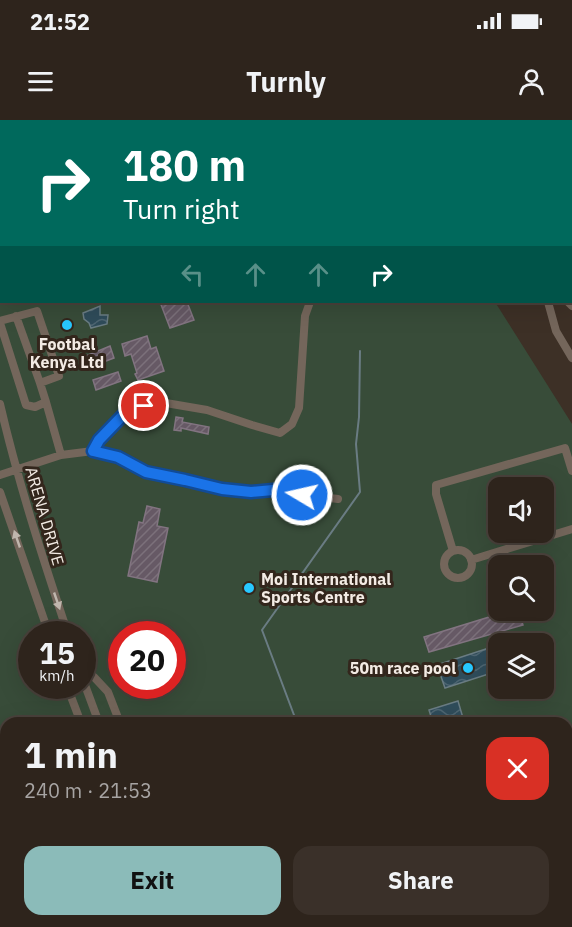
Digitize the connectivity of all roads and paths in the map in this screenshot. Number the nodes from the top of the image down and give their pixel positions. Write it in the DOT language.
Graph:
graph roads {
  1 [pos="310,303"];
  2 [pos="548,303"];
  3 [pos="16,316"];
  4 [pos="0,322"];
  5 [pos="572,358"];
  6 [pos="40,383"];
  7 [pos="45,402"];
  8 [pos="0,404"];
  9 [pos="93,451"];
  10 [pos="61,455"];
  11 [pos="18,470"];
  12 [pos="572,471"];
  13 [pos="0,475"];
  14 [pos="0,492"];
  15 [pos="338,499"];
  16 [pos="572,529"];
  17 [pos="453,551"];
  18 [pos="471,560"];
  19 [pos="45,621"];
  20 [pos="64,621"];
  21 [pos="96,679"];
  22 [pos="72,699"];
  23 [pos="90,699"];
  24 [pos="79,717"];
  25 [pos="97,717"];
  26 [pos="118,717"];
  1 -- 9 [label="street"];
  2 -- 5 [label="street"];
  3 -- 4 [label="street"];
  3 -- 6 [label="street"];
  3 -- 6 [label="street"];
  4 -- 7 [label="street"];
  6 -- 7 [label="street"];
  7 -- 10 [label="street"];
  8 -- 11 [label="street, ARENA DRIVE"];
  9 -- 10 [label="street"];
  9 -- 15 [label="street"];
  10 -- 11 [label="street"];
  11 -- 13 [label="street"];
  11 -- 20 [label="street, ARENA DRIVE, one-way"];
  12 -- 17 [label="street"];
  19 -- 14 [label="street, ARENA DRIVE, one-way"];
  16 -- 18 [label="street"];
  17 -- 18 [label="street"];
  17 -- 18 [label="street"];
  21 -- 26 [label="street"];
  22 -- 24 [label="street"];
  23 -- 25 [label="street"];
}
